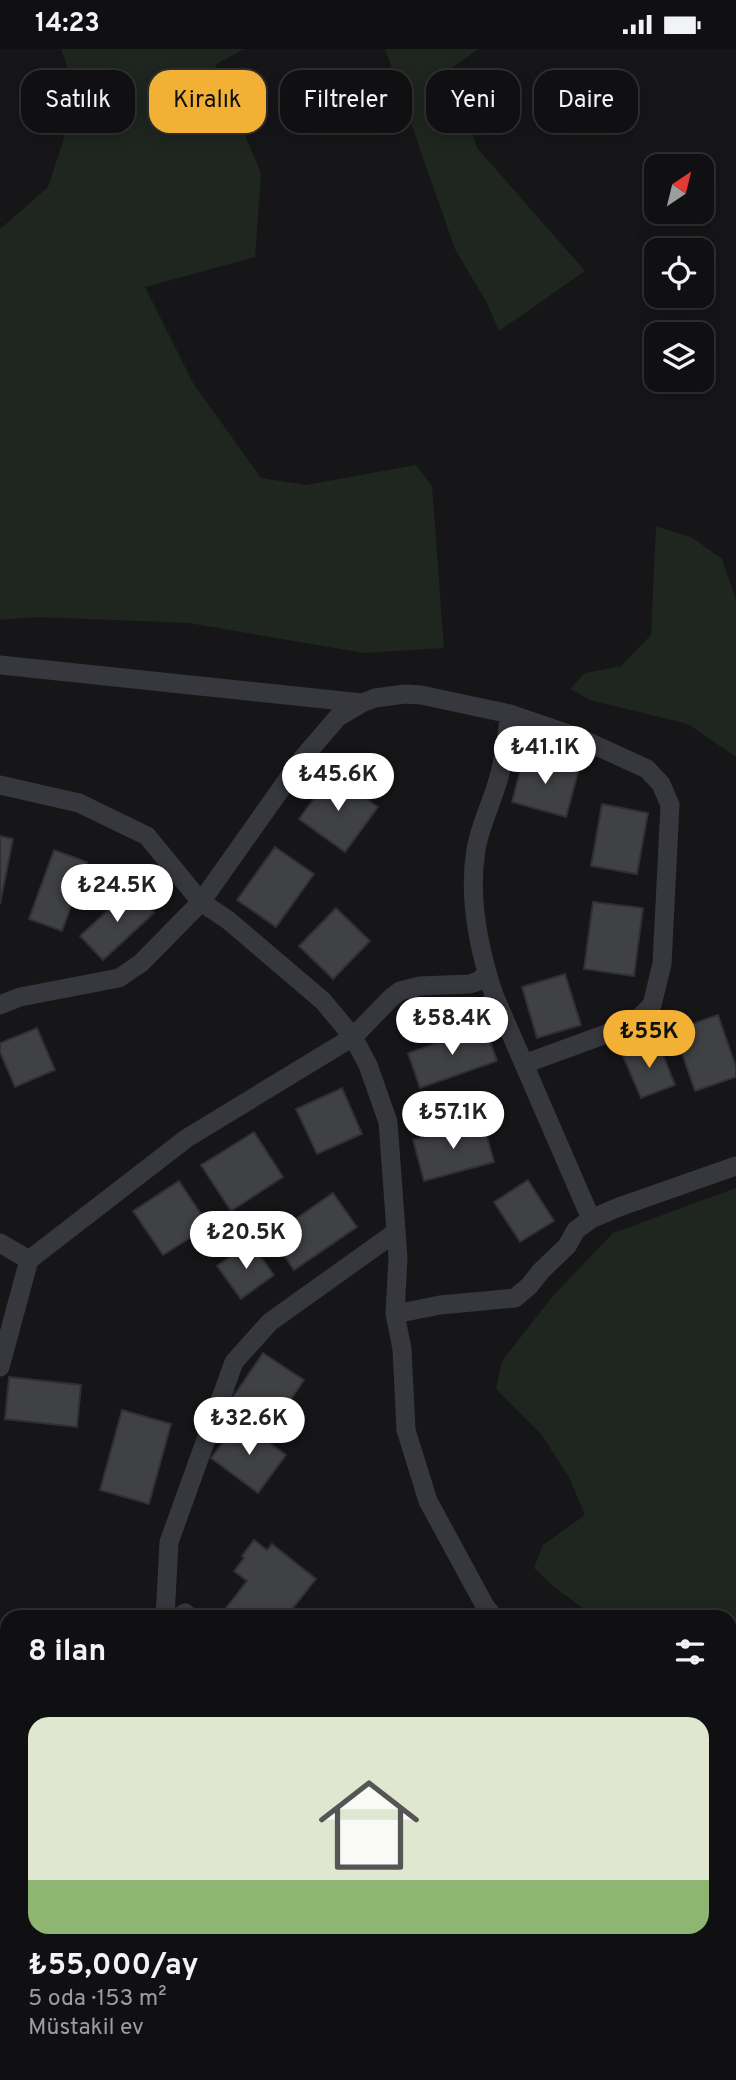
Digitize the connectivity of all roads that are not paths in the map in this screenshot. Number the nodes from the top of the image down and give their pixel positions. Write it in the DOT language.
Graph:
graph roads {
  1 [pos="0,665"];
  2 [pos="362,703"];
  3 [pos="510,714"];
  4 [pos="0,785"];
  5 [pos="201,902"];
  6 [pos="487,973"];
  7 [pos="0,1005"];
  8 [pos="353,1037"];
  9 [pos="524,1064"];
  10 [pos="736,1166"];
  11 [pos="591,1220"];
  12 [pos="396,1232"];
  13 [pos="0,1243"];
  14 [pos="29,1260"];
  15 [pos="395,1314"];
  16 [pos="0,1367"];
  17 [pos="165,1610"];
  18 [pos="483,1610"];
  1 -- 2 [label="street"];
  2 -- 3 [label="street"];
  2 -- 5 [label="street"];
  3 -- 6 [label="street"];
  3 -- 9 [label="street"];
  4 -- 5 [label="street"];
  5 -- 7 [label="street"];
  5 -- 8 [label="street"];
  6 -- 8 [label="street"];
  6 -- 9 [label="street"];
  8 -- 12 [label="street"];
  8 -- 14 [label="street"];
  9 -- 11 [label="street"];
  10 -- 11 [label="street"];
  11 -- 15 [label="street"];
  12 -- 15 [label="street"];
  12 -- 17 [label="street"];
  13 -- 14 [label="street"];
  14 -- 16 [label="street"];
  15 -- 18 [label="street"];
}
